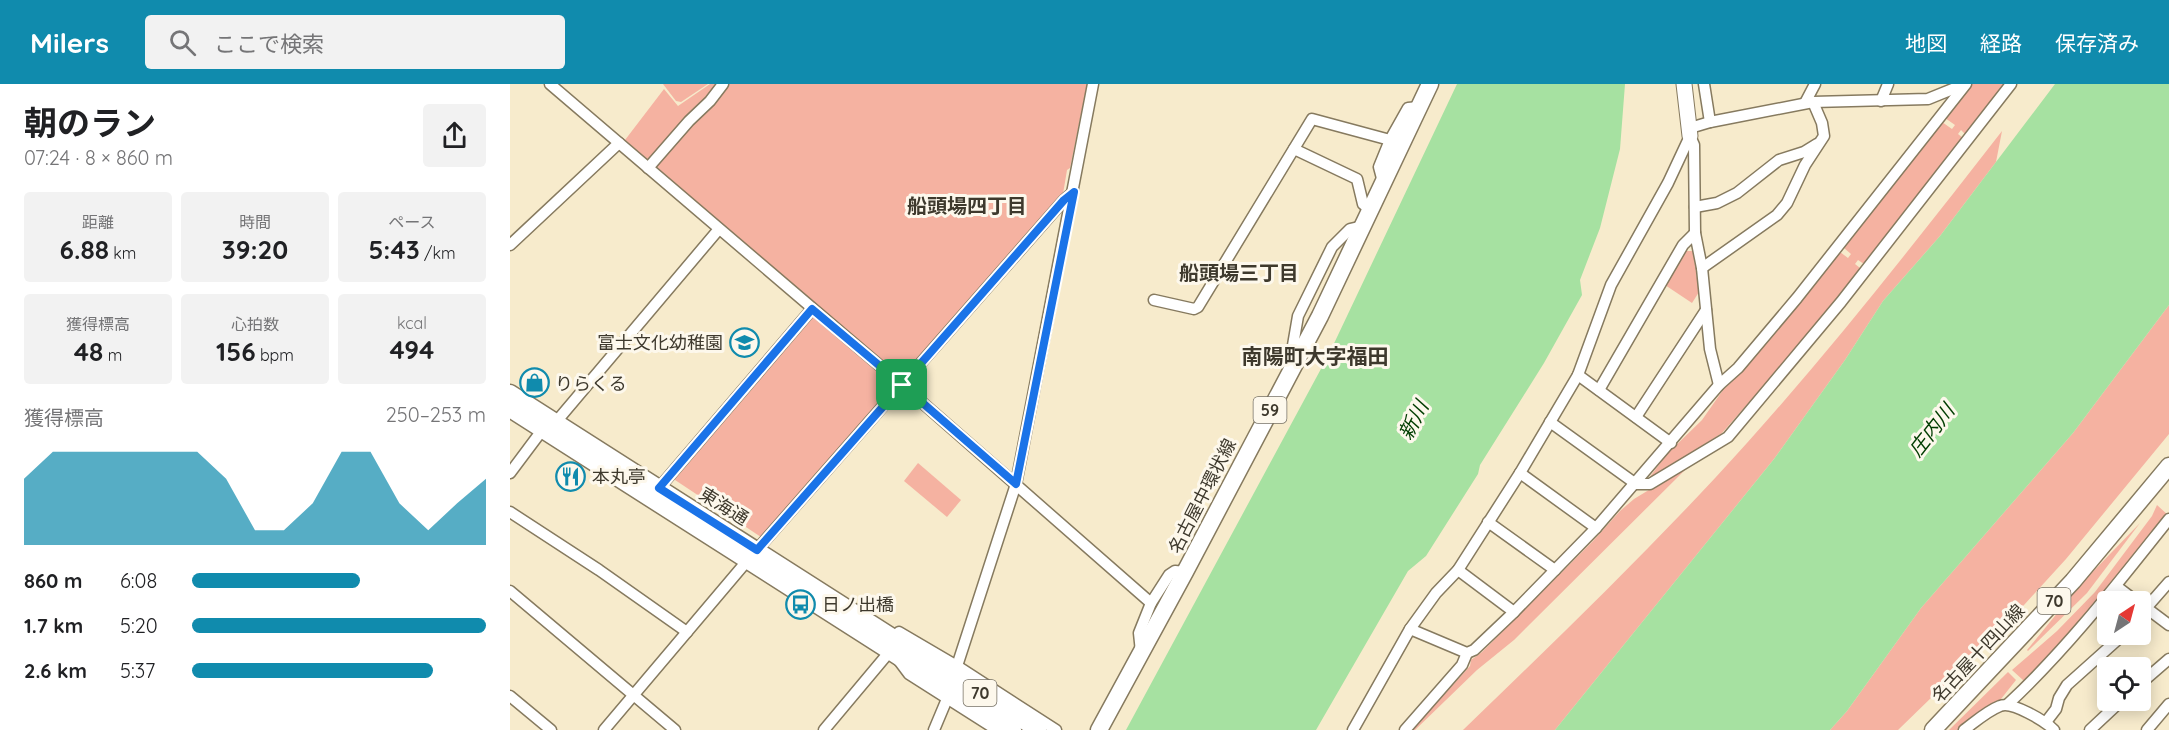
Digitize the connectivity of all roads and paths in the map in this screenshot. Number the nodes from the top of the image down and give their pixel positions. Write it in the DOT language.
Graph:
graph roads {
  1 [pos="550,84"];
  2 [pos="723,84"];
  3 [pos="1093,84"];
  4 [pos="1430,84"];
  5 [pos="1684,84"];
  6 [pos="1704,84"];
  7 [pos="1815,84"];
  8 [pos="1888,84"];
  9 [pos="1960,84"];
  10 [pos="1966,84"];
  11 [pos="2011,84"];
  12 [pos="1928,99"];
  13 [pos="1881,101"];
  14 [pos="1809,103"];
  15 [pos="1419,106"];
  16 [pos="1940,116"];
  17 [pos="1710,122"];
  18 [pos="1690,132"];
  19 [pos="1390,140"];
  20 [pos="1821,140"];
  21 [pos="619,143"];
  22 [pos="1294,149"];
  23 [pos="648,168"];
  24 [pos="1383,183"];
  25 [pos="1074,192"];
  26 [pos="1695,207"];
  27 [pos="1370,210"];
  28 [pos="719,229"];
  29 [pos="1695,234"];
  30 [pos="510,245"];
  31 [pos="1702,268"];
  32 [pos="1154,300"];
  33 [pos="812,309"];
  34 [pos="1706,310"];
  35 [pos="1578,375"];
  36 [pos="902,385"];
  37 [pos="1719,385"];
  38 [pos="1599,390"];
  39 [pos="510,393"];
  40 [pos="510,409"];
  41 [pos="1635,417"];
  42 [pos="1550,422"];
  43 [pos="549,426"];
  44 [pos="1671,443"];
  45 [pos="2169,466"];
  46 [pos="510,473"];
  47 [pos="1520,473"];
  48 [pos="1016,484"];
  49 [pos="1636,484"];
  50 [pos="659,488"];
  51 [pos="510,512"];
  52 [pos="2169,519"];
  53 [pos="1488,522"];
  54 [pos="1596,528"];
  55 [pos="752,556"];
  56 [pos="1458,570"];
  57 [pos="1555,570"];
  58 [pos="1185,572"];
  59 [pos="2169,582"];
  60 [pos="2116,586"];
  61 [pos="510,591"];
  62 [pos="2122,591"];
  63 [pos="2151,598"];
  64 [pos="1151,603"];
  65 [pos="1514,612"];
  66 [pos="2151,613"];
  67 [pos="864,618"];
  68 [pos="2169,625"];
  69 [pos="1410,629"];
  70 [pos="687,632"];
  71 [pos="2112,645"];
  72 [pos="891,650"];
  73 [pos="1467,653"];
  74 [pos="1141,654"];
  75 [pos="2169,659"];
  76 [pos="957,666"];
  77 [pos="2151,675"];
  78 [pos="634,695"];
  79 [pos="510,696"];
  80 [pos="947,699"];
  81 [pos="2008,704"];
  82 [pos="2169,704"];
  83 [pos="2110,711"];
  84 [pos="2046,722"];
  85 [pos="551,730"];
  86 [pos="604,730"];
  87 [pos="675,730"];
  88 [pos="824,730"];
  89 [pos="934,730"];
  90 [pos="997,730"];
  91 [pos="1013,730"];
  92 [pos="1038,730"];
  93 [pos="1056,730"];
  94 [pos="1099,730"];
  95 [pos="1353,730"];
  96 [pos="1405,730"];
  97 [pos="1933,730"];
  98 [pos="1964,730"];
  99 [pos="2054,730"];
  100 [pos="2090,730"];
  101 [pos="2147,730"];
  1 -- 21 [label="street"];
  2 -- 23 [label="street"];
  3 -- 25 [label="street"];
  4 -- 15 [label="main road, 名古屋中環状線 / 59"];
  5 -- 18 [label="main road"];
  6 -- 17 [label="street"];
  7 -- 14 [label="street"];
  8 -- 13 [label="street"];
  9 -- 12 [label="street"];
  10 -- 16 [label="street"];
  11 -- 49 [label="street"];
  12 -- 13 [label="street"];
  12 -- 16 [label="street"];
  13 -- 14 [label="street"];
  14 -- 17 [label="street"];
  14 -- 20 [label="street"];
  15 -- 19 [label="street"];
  15 -- 24 [label="main road, 名古屋中環状線 / 59"];
  16 -- 37 [label="street"];
  17 -- 18 [label="street"];
  18 -- 26 [label="street"];
  18 -- 35 [label="street"];
  19 -- 22 [label="street"];
  19 -- 24 [label="street"];
  20 -- 26 [label="street"];
  20 -- 31 [label="street"];
  21 -- 23 [label="street"];
  21 -- 30 [label="street"];
  22 -- 27 [label="street"];
  22 -- 32 [label="street"];
  23 -- 28 [label="street"];
  24 -- 27 [label="main road, 名古屋中環状線 / 59"];
  25 -- 36 [label="street"];
  25 -- 48 [label="street"];
  26 -- 29 [label="street"];
  27 -- 58 [label="main road, 名古屋中環状線 / 59"];
  28 -- 33 [label="street"];
  28 -- 43 [label="street"];
  29 -- 31 [label="street"];
  29 -- 38 [label="street"];
  31 -- 34 [label="street"];
  33 -- 36 [label="street"];
  33 -- 50 [label="street"];
  34 -- 37 [label="street"];
  34 -- 41 [label="street"];
  35 -- 38 [label="street"];
  35 -- 42 [label="street"];
  36 -- 48 [label="street"];
  36 -- 55 [label="street"];
  37 -- 44 [label="street"];
  38 -- 41 [label="street"];
  39 -- 43 [label="main road, 東海通 / 70"];
  40 -- 43 [label="main road, 東海通 / 70"];
  41 -- 44 [label="street"];
  42 -- 47 [label="street"];
  42 -- 49 [label="street"];
  43 -- 46 [label="street"];
  43 -- 50 [label="main road, 東海通 / 70"];
  43 -- 55 [label="main road, 東海通 / 70"];
  44 -- 49 [label="street"];
  45 -- 97 [label="main road, 名古屋十四山線 / 70"];
  47 -- 53 [label="street"];
  47 -- 54 [label="street"];
  48 -- 64 [label="street"];
  48 -- 76 [label="street"];
  49 -- 54 [label="street"];
  50 -- 55 [label="main road, 東海通 / 70"];
  51 -- 70 [label="street"];
  52 -- 60 [label="street"];
  53 -- 56 [label="street"];
  53 -- 57 [label="street"];
  54 -- 57 [label="street"];
  55 -- 67 [label="main road, 東海通 / 70"];
  55 -- 70 [label="street"];
  55 -- 72 [label="main road, 東海通 / 70"];
  56 -- 65 [label="street"];
  56 -- 69 [label="street"];
  57 -- 65 [label="street"];
  58 -- 64 [label="street"];
  58 -- 74 [label="main road, 名古屋中環状線 / 59"];
  59 -- 63 [label="street"];
  60 -- 62 [label="street"];
  60 -- 81 [label="street"];
  61 -- 78 [label="street"];
  64 -- 74 [label="street"];
  65 -- 73 [label="street"];
  66 -- 68 [label="street"];
  67 -- 76 [label="street"];
  67 -- 92 [label="main road, 東海通 / 70"];
  69 -- 73 [label="street"];
  69 -- 95 [label="street"];
  70 -- 78 [label="street"];
  71 -- 84 [label="street"];
  72 -- 80 [label="street"];
  72 -- 88 [label="street"];
  72 -- 91 [label="main road, 東海通 / 70"];
  73 -- 96 [label="street"];
  74 -- 94 [label="main road, 名古屋中環状線 / 59"];
  75 -- 77 [label="street"];
  76 -- 93 [label="street"];
  78 -- 86 [label="street"];
  78 -- 87 [label="street"];
  79 -- 85 [label="street"];
  80 -- 89 [label="street"];
  80 -- 90 [label="street"];
  81 -- 84 [label="street"];
  81 -- 98 [label="street"];
  82 -- 101 [label="street"];
  83 -- 100 [label="street"];
  84 -- 99 [label="street"];
}
